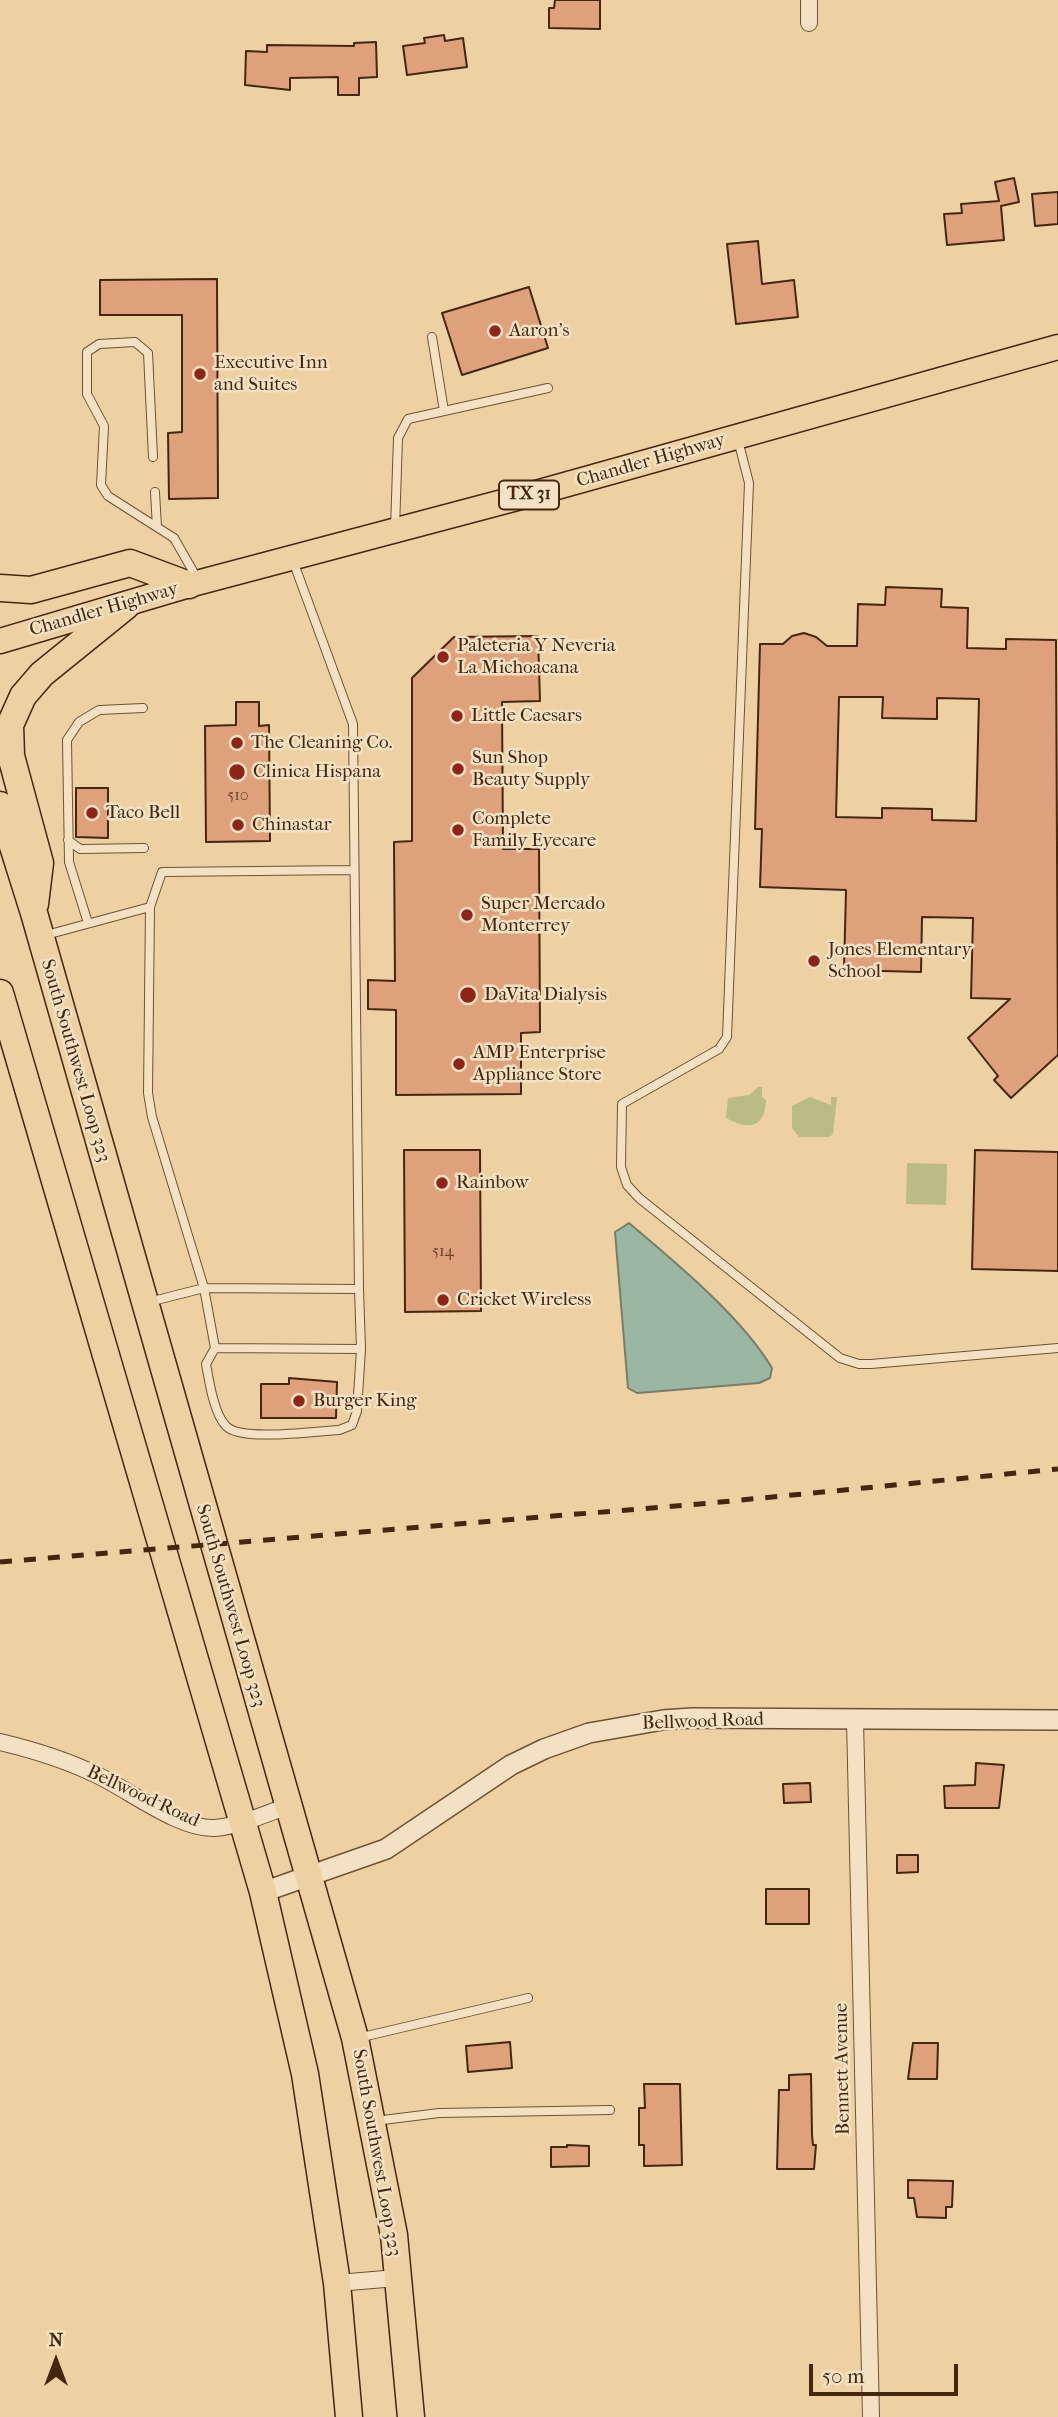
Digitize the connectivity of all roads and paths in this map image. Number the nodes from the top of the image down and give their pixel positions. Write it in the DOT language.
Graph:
graph roads {
  1 [pos="809,0"];
  2 [pos="809,23"];
  3 [pos="432,337"];
  4 [pos="1058,347"];
  5 [pos="548,388"];
  6 [pos="444,411"];
  7 [pos="737,437"];
  8 [pos="153,457"];
  9 [pos="155,492"];
  10 [pos="157,527"];
  11 [pos="394,532"];
  12 [pos="292,560"];
  13 [pos="195,584"];
  14 [pos="0,588"];
  15 [pos="126,606"];
  16 [pos="0,641"];
  17 [pos="143,708"];
  18 [pos="0,805"];
  19 [pos="68,840"];
  20 [pos="144,848"];
  21 [pos="353,870"];
  22 [pos="150,907"];
  23 [pos="88,923"];
  24 [pos="37,925"];
  25 [pos="0,993"];
  26 [pos="204,1288"];
  27 [pos="359,1289"];
  28 [pos="143,1303"];
  29 [pos="215,1348"];
  30 [pos="1058,1348"];
  31 [pos="361,1349"];
  32 [pos="855,1720"];
  33 [pos="1058,1720"];
  34 [pos="0,1742"];
  35 [pos="288,1806"];
  36 [pos="242,1821"];
  37 [pos="309,1878"];
  38 [pos="263,1892"];
  39 [pos="528,1998"];
  40 [pos="355,2038"];
  41 [pos="610,2110"];
  42 [pos="372,2121"];
  43 [pos="397,2278"];
  44 [pos="337,2283"];
  45 [pos="349,2417"];
  46 [pos="411,2417"];
  47 [pos="871,2417"];
  1 -- 2 [label="street"];
  3 -- 6 [label="lane"];
  4 -- 7 [label="main road, Chandler Highway / TX 31"];
  5 -- 6 [label="lane"];
  6 -- 11 [label="lane"];
  7 -- 11 [label="main road, Chandler Highway / TX 31"];
  7 -- 30 [label="lane"];
  8 -- 10 [label="lane"];
  9 -- 10 [label="lane"];
  10 -- 13 [label="lane"];
  11 -- 12 [label="main road, Chandler Highway / TX 31"];
  12 -- 13 [label="main road, Chandler Highway / TX 31"];
  12 -- 21 [label="lane"];
  13 -- 14 [label="highway"];
  13 -- 15 [label="main road, Chandler Highway / TX 31"];
  15 -- 16 [label="main road, Chandler Highway / TX 31"];
  15 -- 24 [label="highway"];
  17 -- 19 [label="lane"];
  18 -- 24 [label="highway, South Southwest Loop 323"];
  19 -- 20 [label="lane"];
  19 -- 23 [label="lane"];
  21 -- 22 [label="lane"];
  21 -- 27 [label="lane"];
  22 -- 23 [label="lane"];
  22 -- 26 [label="lane"];
  23 -- 24 [label="lane"];
  24 -- 28 [label="highway, South Southwest Loop 323"];
  25 -- 36 [label="highway"];
  26 -- 27 [label="lane"];
  26 -- 28 [label="lane"];
  26 -- 29 [label="lane"];
  27 -- 31 [label="lane"];
  28 -- 35 [label="highway, South Southwest Loop 323"];
  29 -- 31 [label="lane"];
  29 -- 31 [label="lane"];
  32 -- 33 [label="street, Bellwood Road"];
  32 -- 37 [label="street, Bellwood Road"];
  32 -- 47 [label="street, Bennett Avenue"];
  34 -- 36 [label="street, Bellwood Road"];
  35 -- 36 [label="street, Bellwood Road"];
  35 -- 37 [label="highway, South Southwest Loop 323"];
  36 -- 38 [label="highway"];
  37 -- 38 [label="street, Bellwood Road"];
  37 -- 40 [label="highway, South Southwest Loop 323"];
  38 -- 44 [label="highway"];
  39 -- 40 [label="lane"];
  40 -- 42 [label="highway, South Southwest Loop 323"];
  41 -- 42 [label="lane"];
  42 -- 43 [label="highway, South Southwest Loop 323"];
  43 -- 44 [label="street"];
  43 -- 46 [label="highway, South Southwest Loop 323"];
  44 -- 45 [label="highway"];
}
